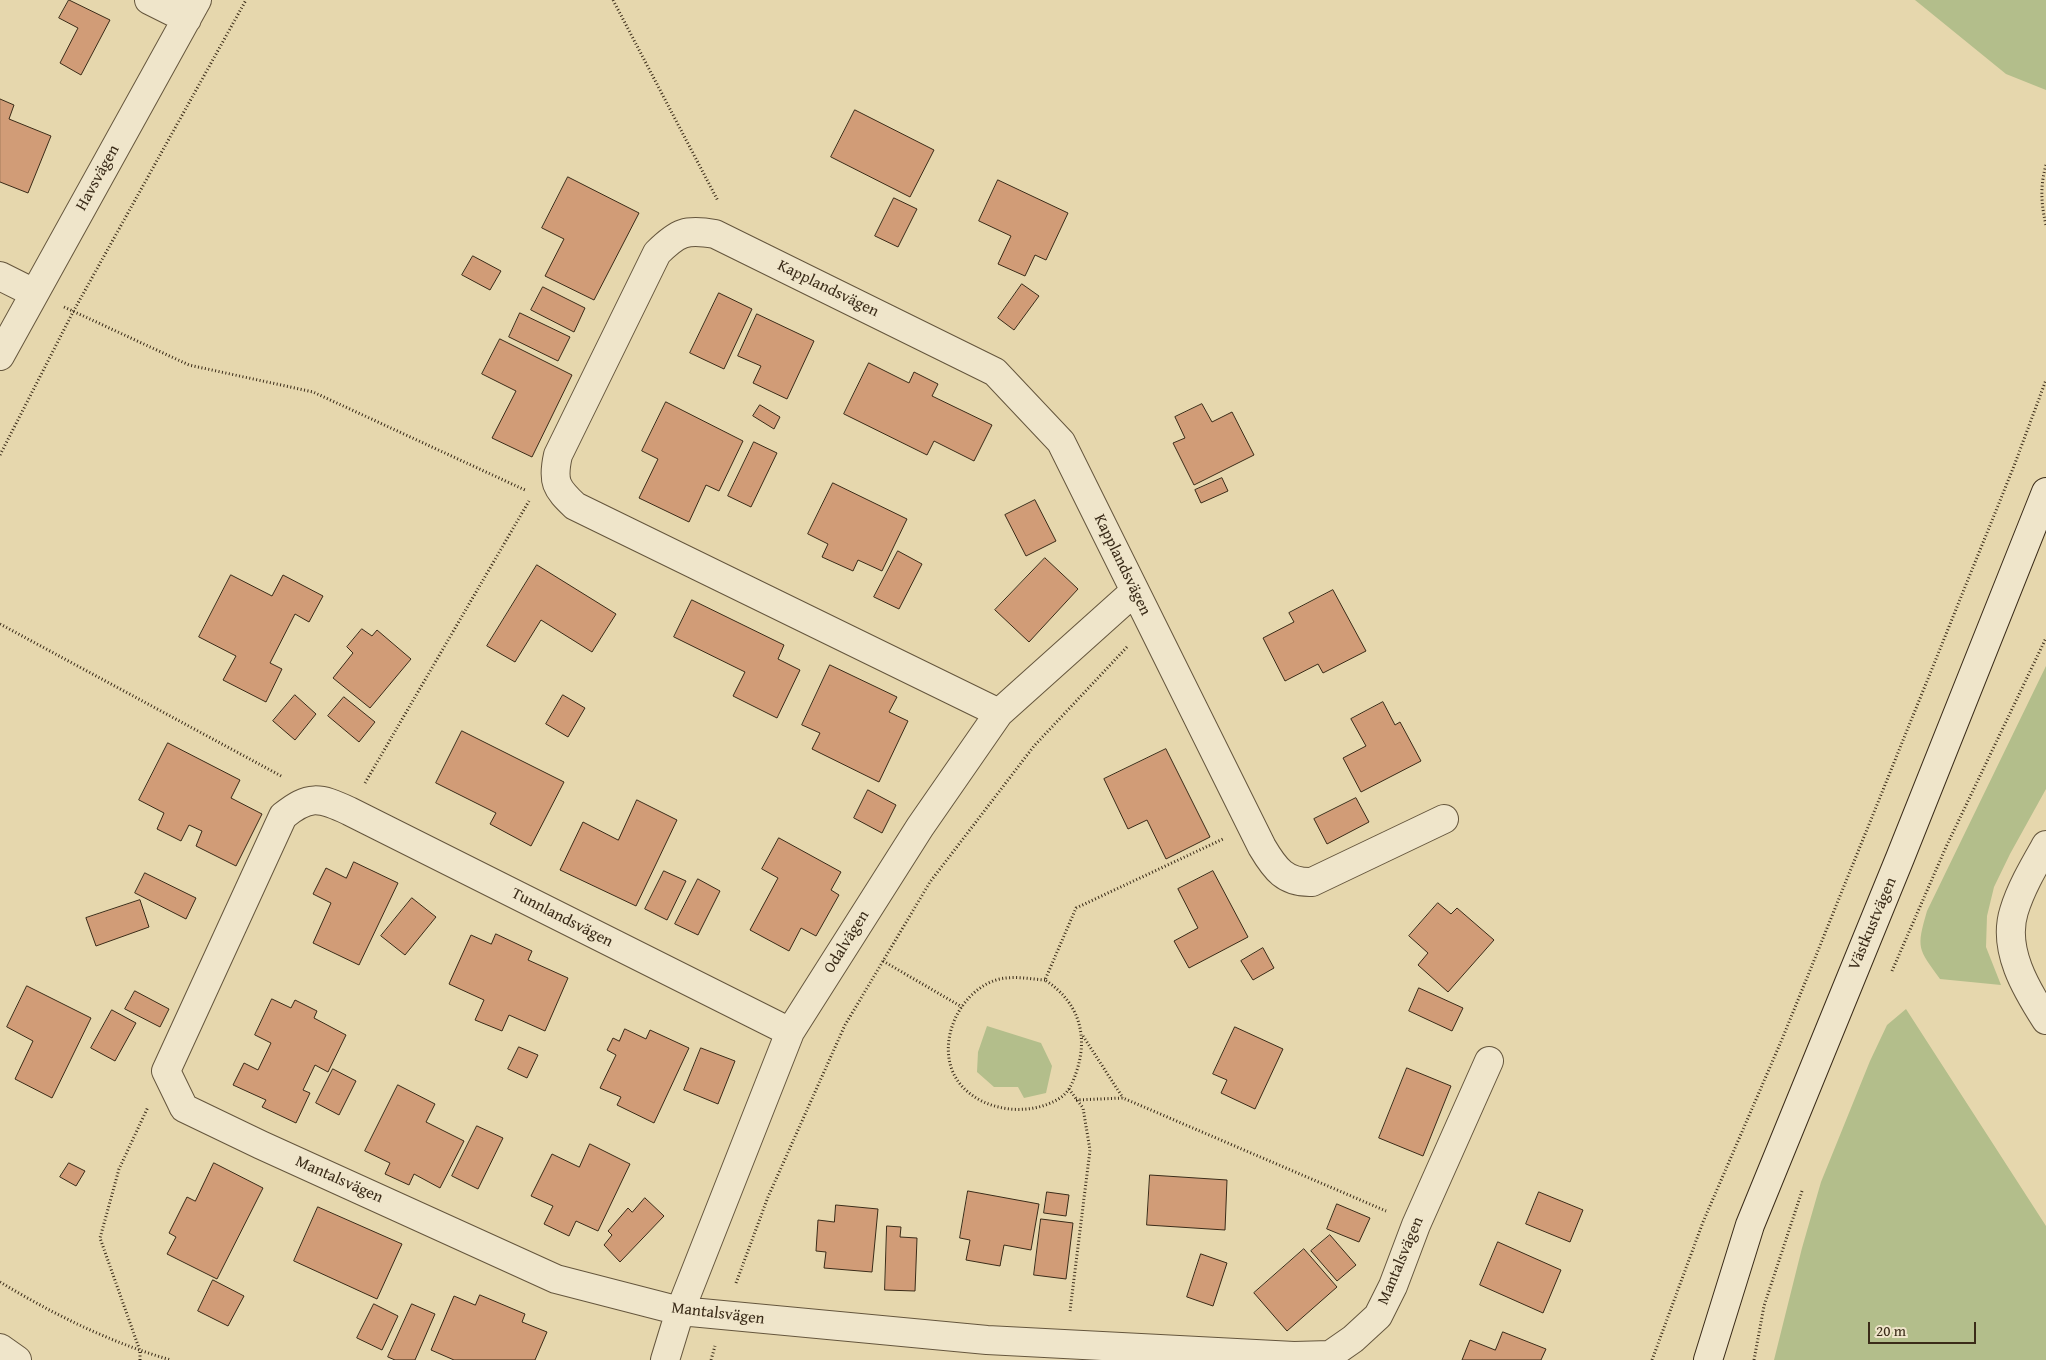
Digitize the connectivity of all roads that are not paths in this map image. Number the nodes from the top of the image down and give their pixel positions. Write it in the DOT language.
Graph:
graph roads {
  1 [pos="149,0"];
  2 [pos="192,9"];
  3 [pos="0,276"];
  4 [pos="34,293"];
  5 [pos="0,356"];
  6 [pos="2046,492"];
  7 [pos="1135,591"];
  8 [pos="999,713"];
  9 [pos="1444,819"];
  10 [pos="2046,845"];
  11 [pos="2046,1020"];
  12 [pos="790,1032"];
  13 [pos="1489,1061"];
  14 [pos="166,1071"];
  15 [pos="680,1311"];
  16 [pos="0,1348"];
  17 [pos="17,1360"];
  18 [pos="666,1360"];
  19 [pos="1708,1360"];
  1 -- 2 [label="street"];
  2 -- 4 [label="street, Havsvägen"];
  3 -- 4 [label="street"];
  4 -- 5 [label="street, Havsvägen"];
  6 -- 19 [label="street, Västkustvägen"];
  7 -- 8 [label="street, Odalvägen"];
  7 -- 8 [label="street, Kapplandsvägen"];
  7 -- 9 [label="street, Kapplandsvägen"];
  8 -- 12 [label="street, Odalvägen"];
  10 -- 11 [label="street"];
  12 -- 14 [label="street, Tunnlandsvägen"];
  12 -- 15 [label="street, Odalvägen"];
  13 -- 15 [label="street, Mantalsvägen"];
  14 -- 15 [label="street, Mantalsvägen"];
  15 -- 18 [label="street, Odalvägen"];
  16 -- 17 [label="street"];
}
